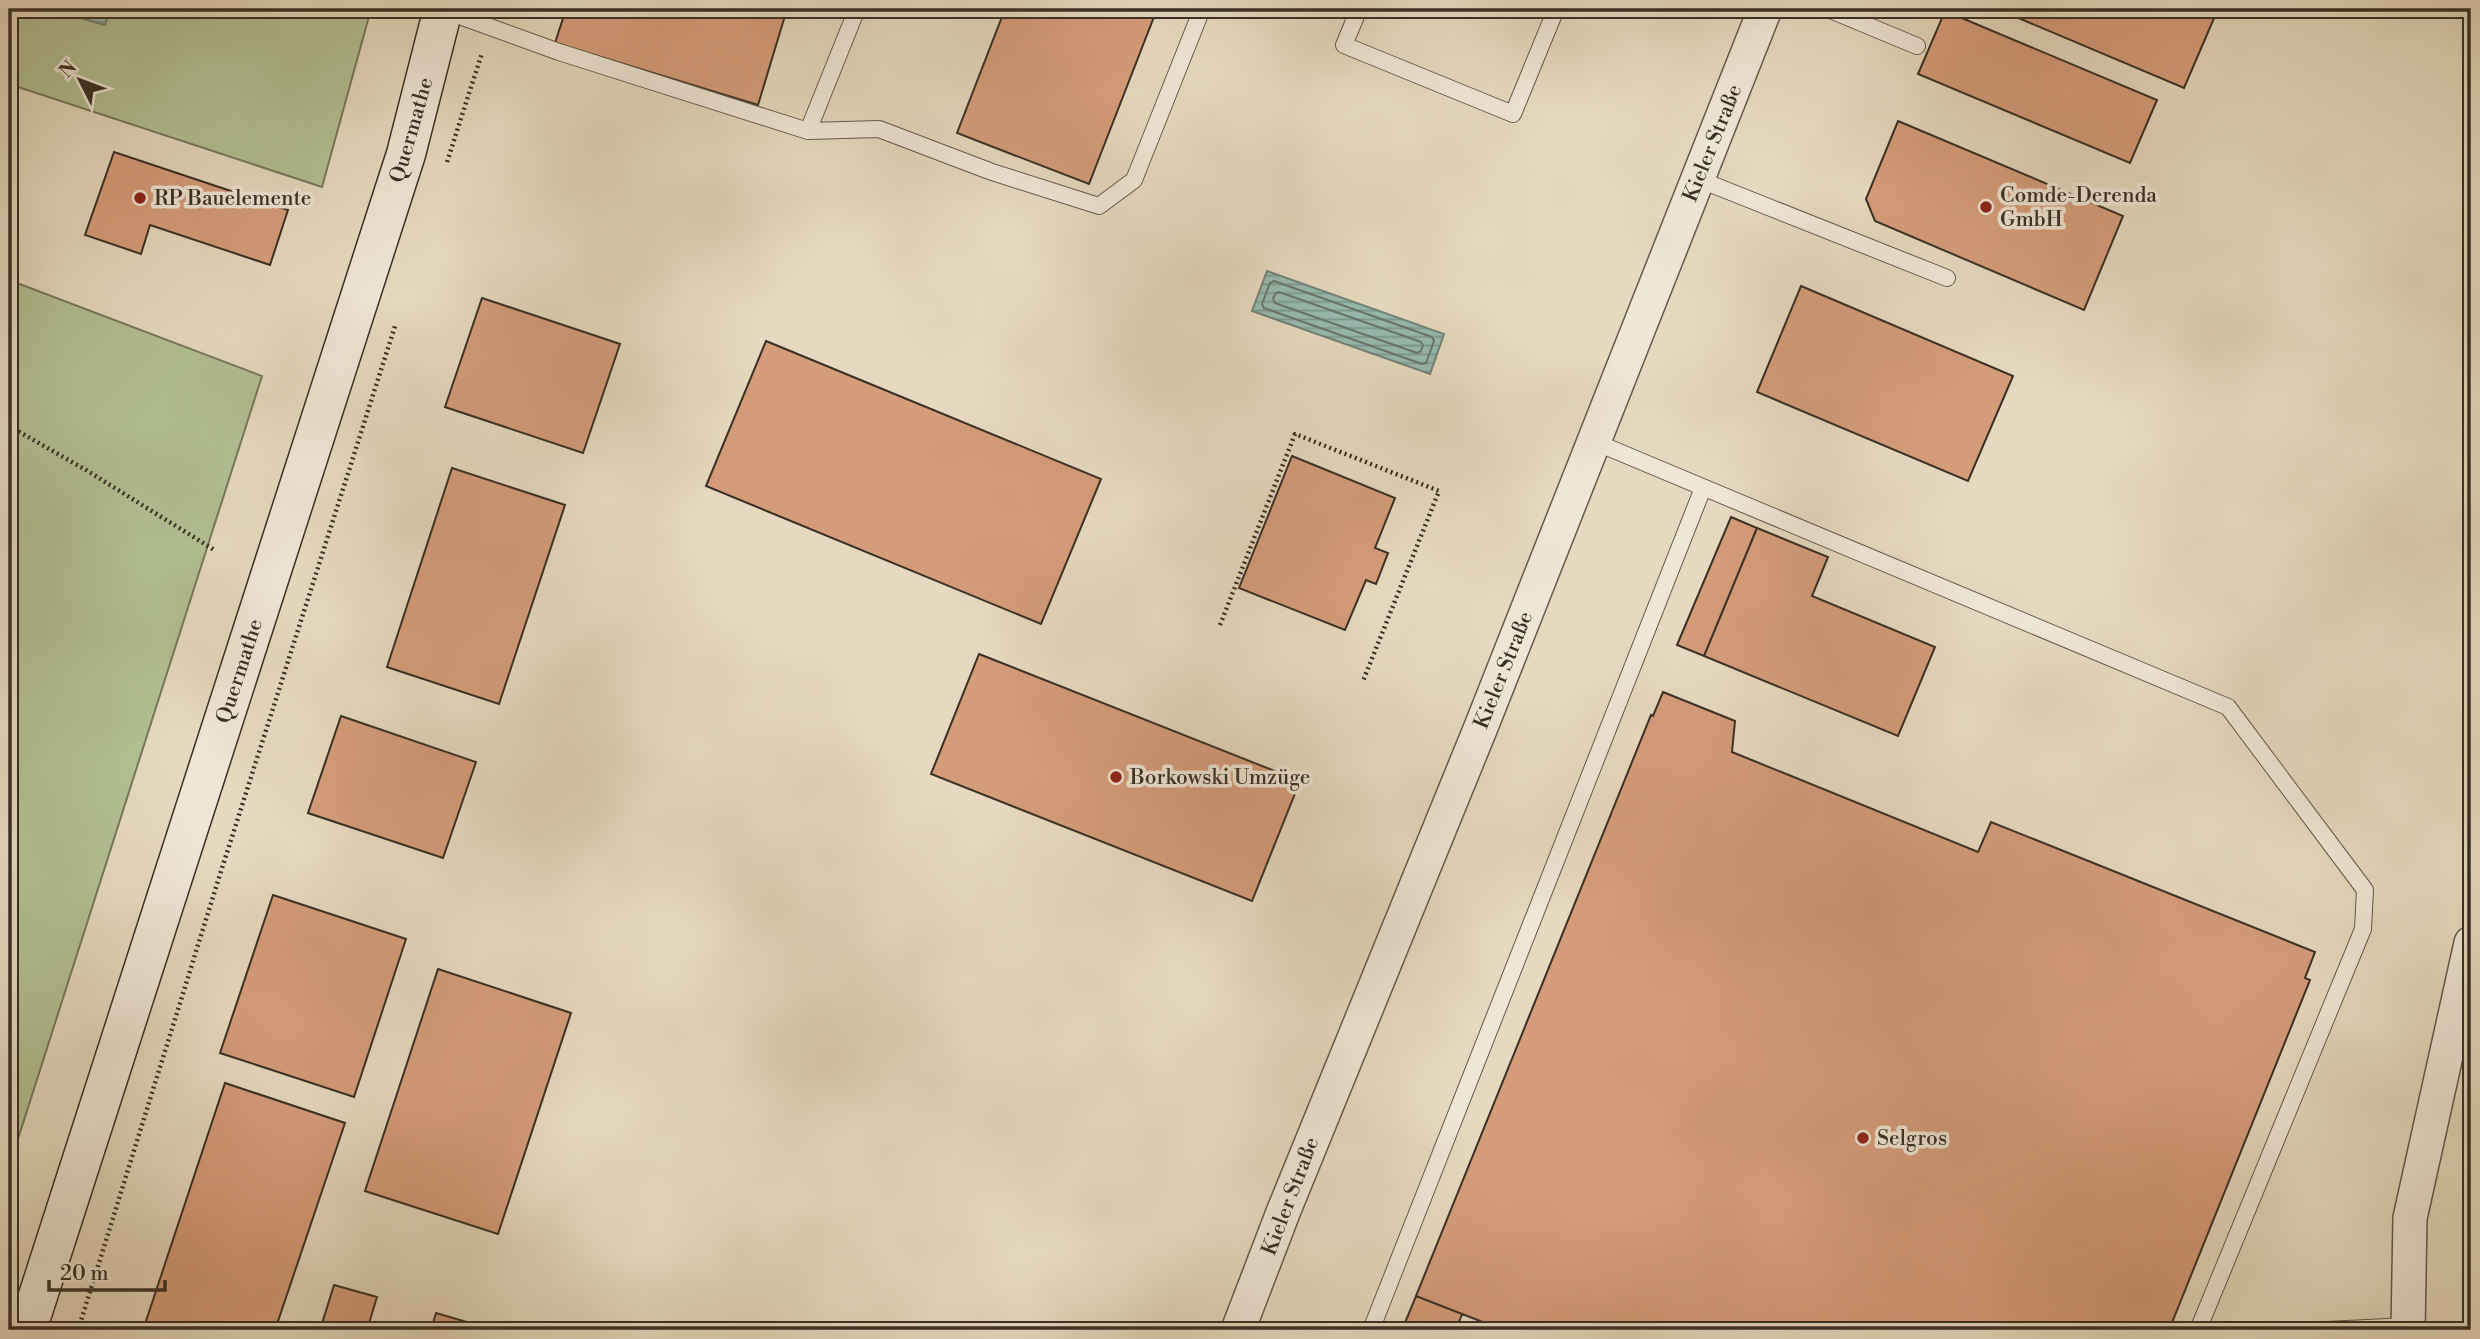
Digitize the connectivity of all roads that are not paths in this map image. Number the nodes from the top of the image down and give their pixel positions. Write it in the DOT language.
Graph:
graph roads {
  1 [pos="443,9"];
  2 [pos="857,9"];
  3 [pos="1202,9"];
  4 [pos="1359,9"];
  5 [pos="1556,9"];
  6 [pos="1765,9"];
  7 [pos="1828,9"];
  8 [pos="1917,46"];
  9 [pos="808,131"];
  10 [pos="1698,179"];
  11 [pos="1947,278"];
  12 [pos="1595,442"];
  13 [pos="1703,488"];
  14 [pos="2471,943"];
  15 [pos="2408,1328"];
  16 [pos="27,1330"];
  17 [pos="1238,1330"];
  18 [pos="1371,1330"];
  19 [pos="2198,1330"];
  20 [pos="2326,1330"];
  1 -- 9 [label="lane"];
  1 -- 16 [label="main road, Quermathe"];
  2 -- 9 [label="lane"];
  3 -- 9 [label="lane"];
  4 -- 5 [label="lane"];
  6 -- 10 [label="street, Kieler Straße"];
  7 -- 8 [label="lane"];
  10 -- 11 [label="lane"];
  10 -- 12 [label="street, Kieler Straße"];
  12 -- 13 [label="lane"];
  12 -- 17 [label="street, Kieler Straße"];
  13 -- 18 [label="lane"];
  13 -- 19 [label="lane"];
  14 -- 15 [label="street"];
  15 -- 20 [label="lane"];
}
